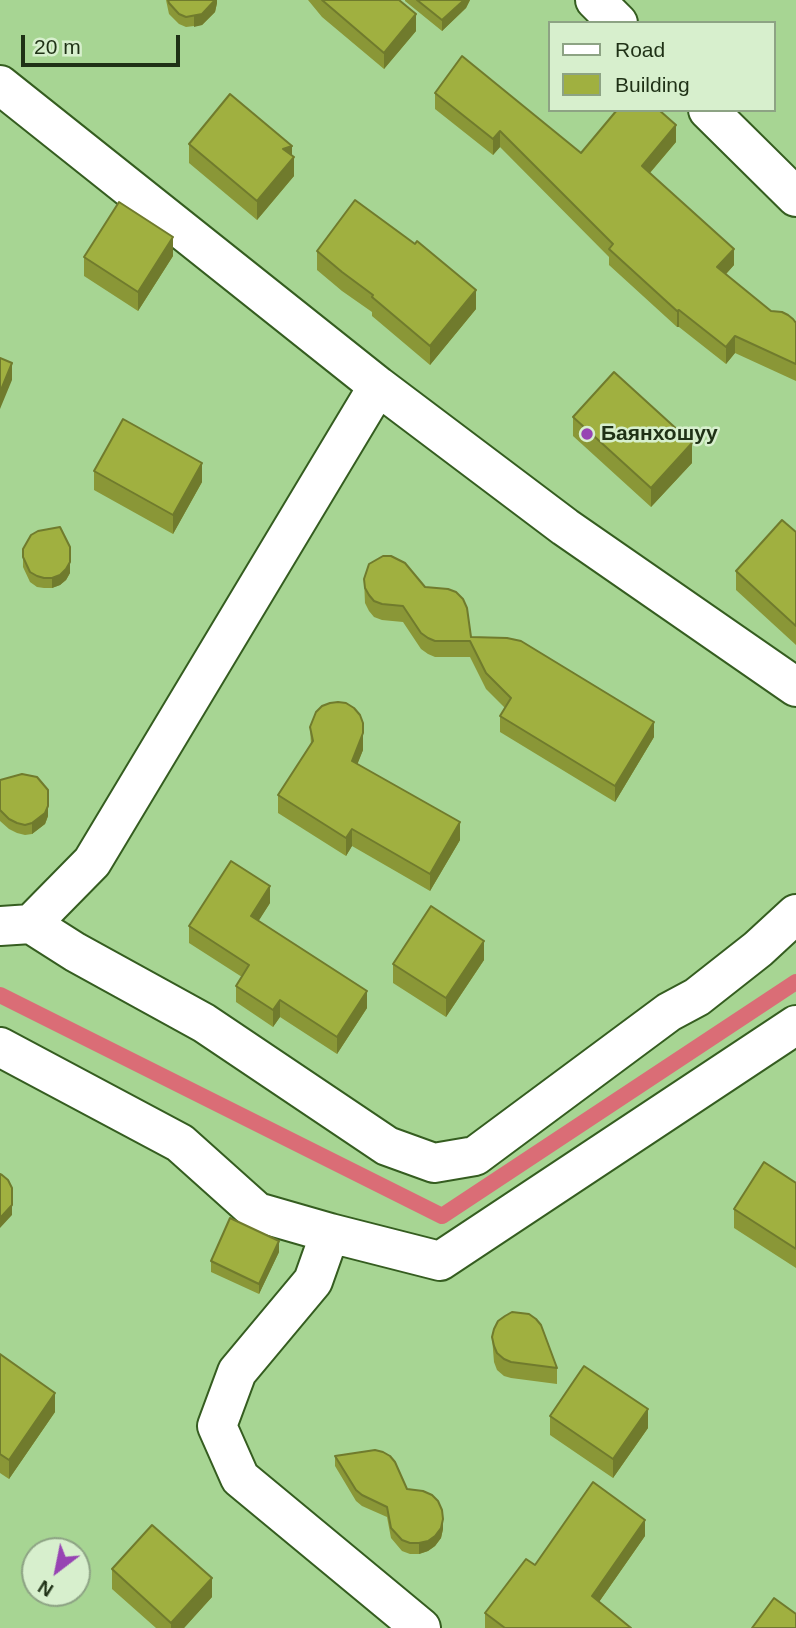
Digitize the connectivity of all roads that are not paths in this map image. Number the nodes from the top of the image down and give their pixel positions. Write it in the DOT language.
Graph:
graph roads {
  1 [pos="595,0"];
  2 [pos="616,21"];
  3 [pos="0,85"];
  4 [pos="710,112"];
  5 [pos="796,197"];
  6 [pos="378,386"];
  7 [pos="796,687"];
  8 [pos="796,914"];
  9 [pos="15,925"];
  10 [pos="796,1025"];
  11 [pos="0,1047"];
  12 [pos="330,1233"];
  13 [pos="421,1628"];
  1 -- 2 [label="street"];
  3 -- 6 [label="street"];
  4 -- 5 [label="street"];
  6 -- 7 [label="street"];
  6 -- 9 [label="street"];
  8 -- 9 [label="street"];
  10 -- 12 [label="street"];
  11 -- 12 [label="street"];
  12 -- 13 [label="street"];
}
